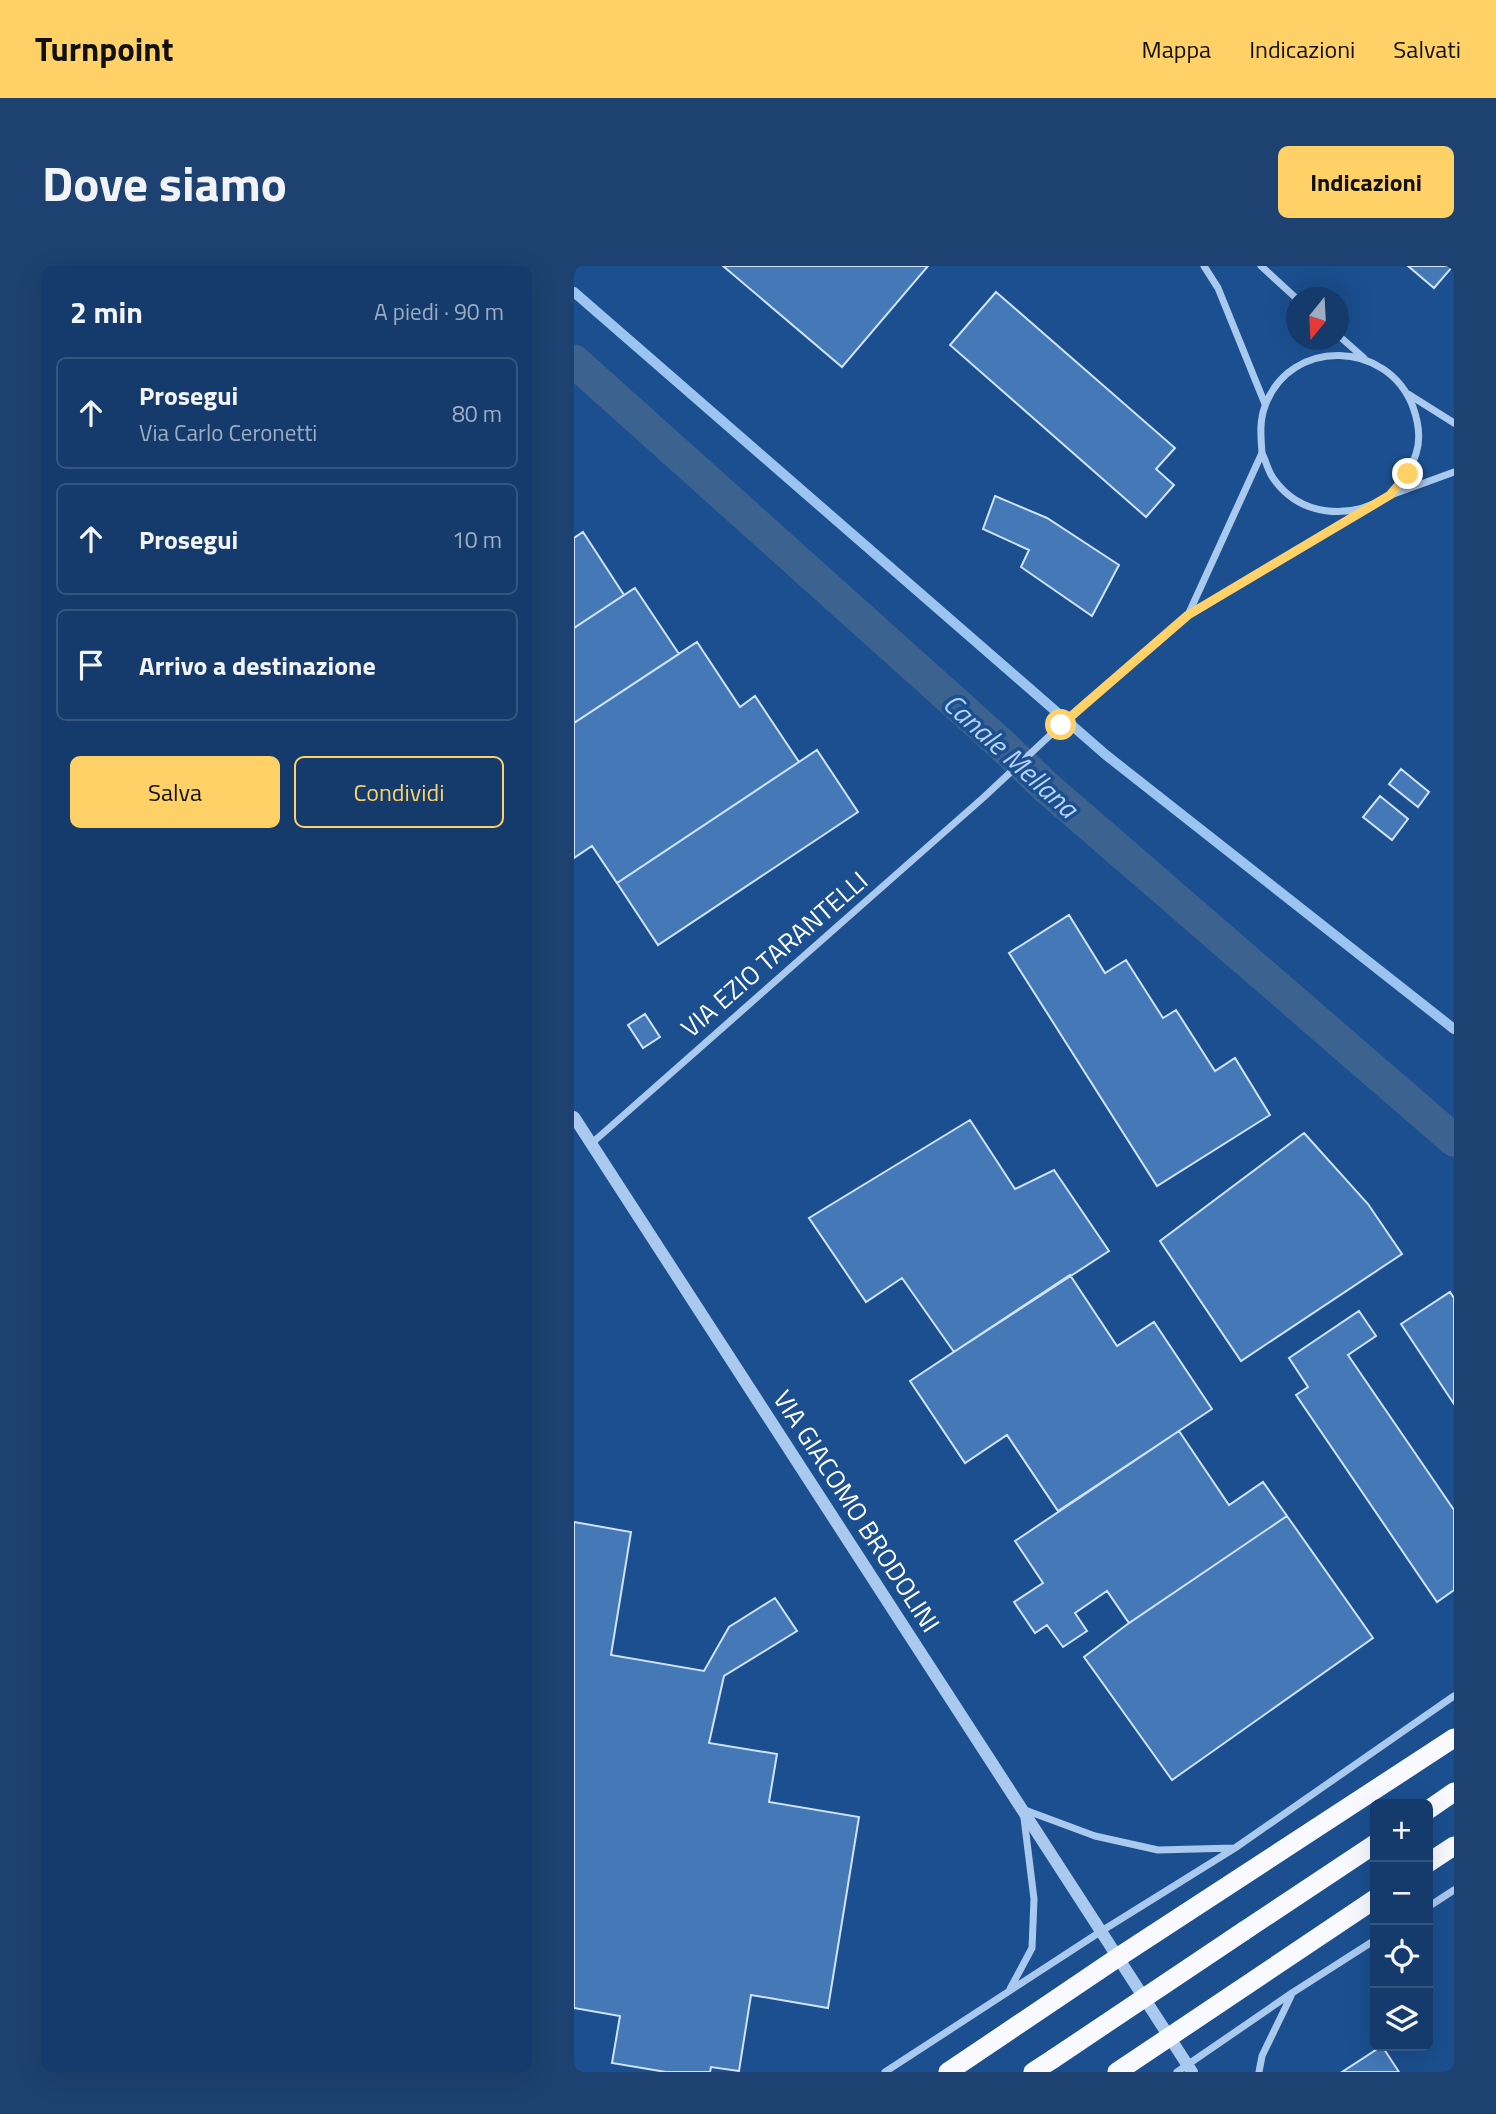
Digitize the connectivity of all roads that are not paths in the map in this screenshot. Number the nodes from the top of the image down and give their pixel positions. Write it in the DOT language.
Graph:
graph roads {
  1 [pos="1204,266"];
  2 [pos="1261,266"];
  3 [pos="1286,288"];
  4 [pos="1349,344"];
  5 [pos="1364,358"];
  6 [pos="1408,394"];
  7 [pos="1265,404"];
  8 [pos="1454,423"];
  9 [pos="1262,453"];
  10 [pos="1454,472"];
  11 [pos="1390,495"];
  12 [pos="1367,508"];
  13 [pos="1188,615"];
  14 [pos="575,1121"];
  15 [pos="592,1143"];
  16 [pos="1454,1696"];
  17 [pos="1454,1738"];
  18 [pos="1454,1792"];
  19 [pos="1433,1807"];
  20 [pos="1023,1809"];
  21 [pos="1454,1846"];
  22 [pos="1370,1847"];
  23 [pos="1235,1848"];
  24 [pos="1430,1862"];
  25 [pos="1454,1890"];
  26 [pos="1370,1902"];
  27 [pos="1433,1904"];
  28 [pos="1100,1932"];
  29 [pos="1370,1943"];
  30 [pos="1117,1958"];
  31 [pos="1008,1992"];
  32 [pos="1292,1993"];
  33 [pos="1168,2038"];
  34 [pos="1186,2070"];
  35 [pos="885,2072"];
  36 [pos="948,2072"];
  37 [pos="1033,2072"];
  38 [pos="1117,2072"];
  39 [pos="1259,2072"];
  1 -- 7 [label="street"];
  2 -- 3 [label="street"];
  4 -- 5 [label="street"];
  5 -- 6 [label="street"];
  5 -- 7 [label="street"];
  6 -- 8 [label="street"];
  6 -- 11 [label="street"];
  7 -- 9 [label="street"];
  9 -- 12 [label="street"];
  9 -- 13 [label="street"];
  10 -- 11 [label="street"];
  11 -- 12 [label="street"];
  12 -- 13 [label="street"];
  13 -- 15 [label="street, VIA EZIO TARANTELLI"];
  14 -- 15 [label="street, VIA GIACOMO BRODOLINI"];
  15 -- 20 [label="street, VIA GIACOMO BRODOLINI"];
  16 -- 23 [label="street"];
  17 -- 30 [label="highway"];
  18 -- 19 [label="highway"];
  20 -- 23 [label="street"];
  20 -- 28 [label="street, VIA GIACOMO BRODOLINI"];
  20 -- 31 [label="street"];
  21 -- 24 [label="highway"];
  22 -- 37 [label="highway, bridge"];
  23 -- 28 [label="street"];
  25 -- 27 [label="street"];
  26 -- 33 [label="highway"];
  28 -- 30 [label="street, VIA GIACOMO BRODOLINI"];
  28 -- 31 [label="street"];
  29 -- 32 [label="street"];
  30 -- 33 [label="street, VIA GIACOMO BRODOLINI"];
  30 -- 36 [label="highway"];
  31 -- 35 [label="street"];
  32 -- 34 [label="street"];
  32 -- 39 [label="street"];
  33 -- 34 [label="street, VIA GIACOMO BRODOLINI"];
  33 -- 38 [label="highway"];
}
